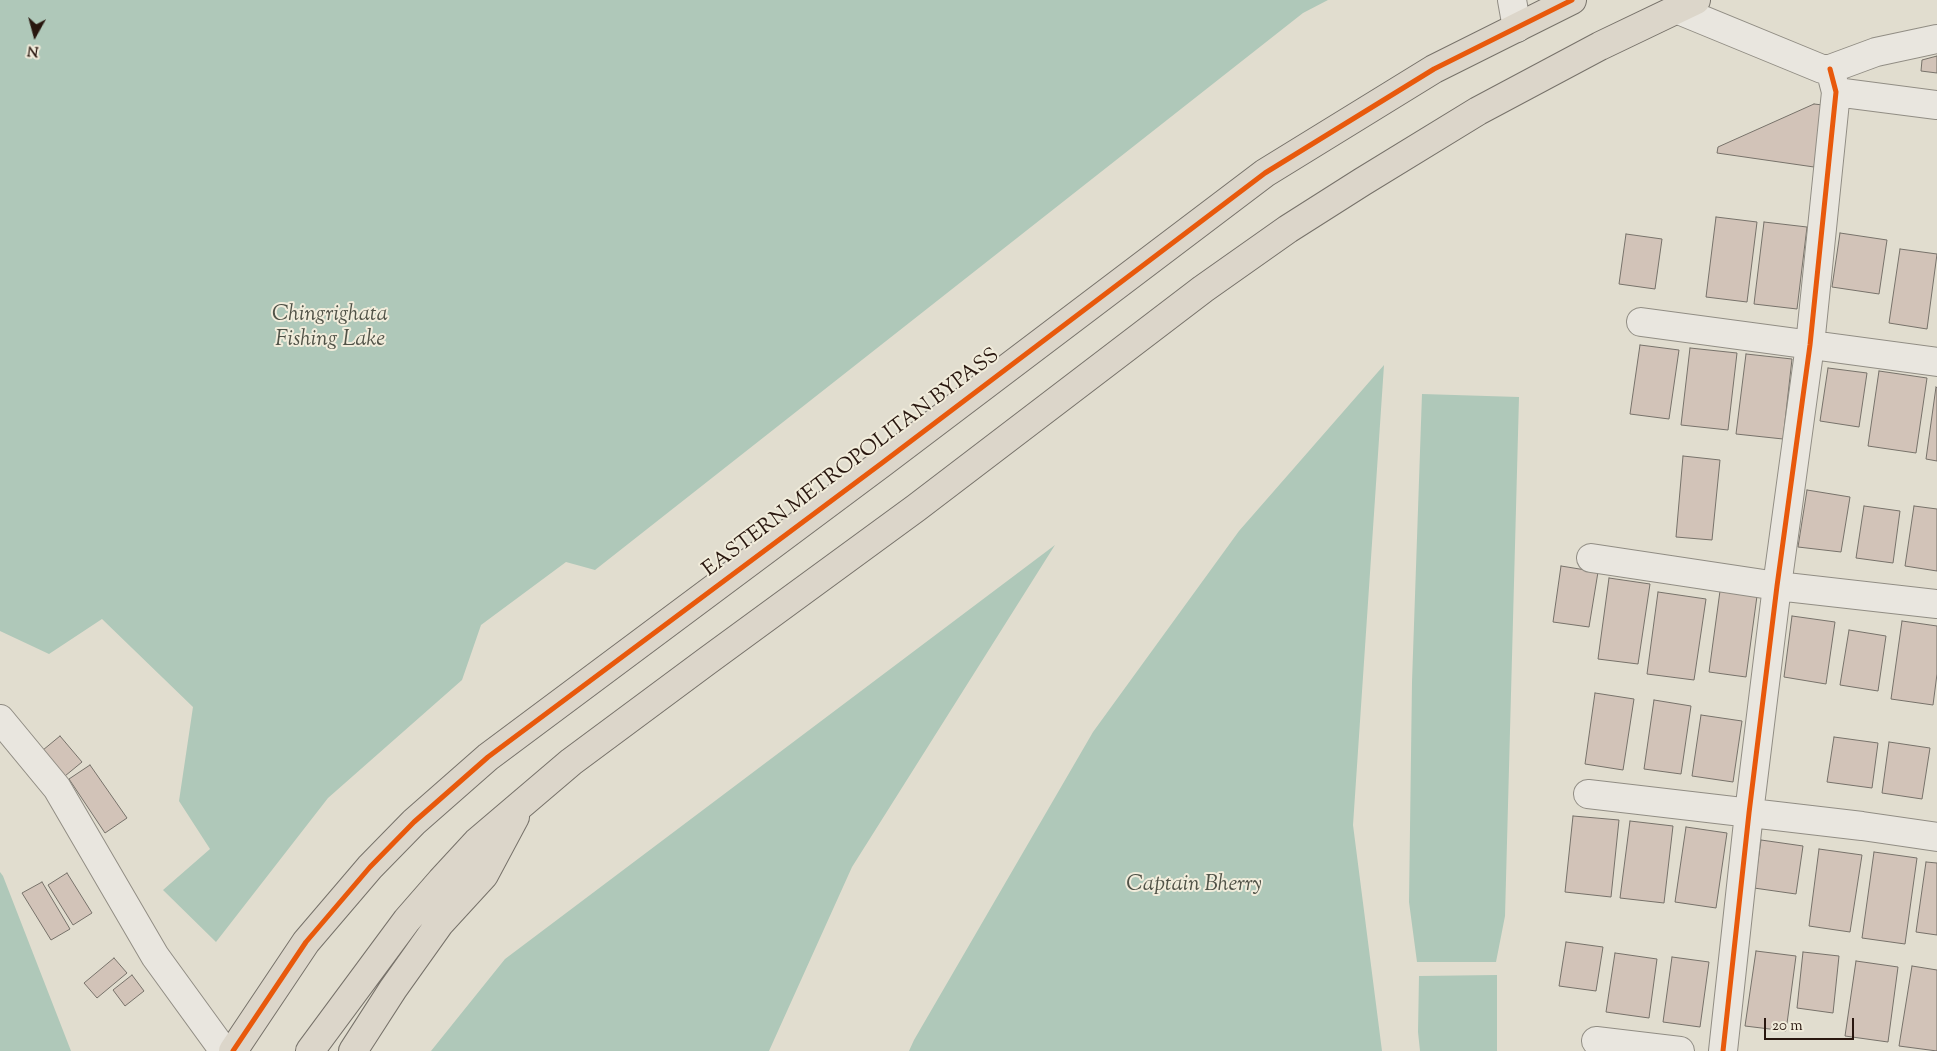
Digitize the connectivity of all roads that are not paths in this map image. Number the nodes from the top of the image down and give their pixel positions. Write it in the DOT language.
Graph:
graph roads {
  1 [pos="1512,0"];
  2 [pos="1572,0"];
  3 [pos="1686,5"];
  4 [pos="1536,15"];
  5 [pos="1937,39"];
  6 [pos="1833,80"];
  7 [pos="1937,105"];
  8 [pos="1641,322"];
  9 [pos="1810,345"];
  10 [pos="1937,362"];
  11 [pos="1591,558"];
  12 [pos="1777,586"];
  13 [pos="1937,604"];
  14 [pos="0,719"];
  15 [pos="1588,794"];
  16 [pos="524,801"];
  17 [pos="1749,813"];
  18 [pos="1937,837"];
  19 [pos="1596,1041"];
  20 [pos="354,1050"];
  21 [pos="224,1051"];
  22 [pos="233,1051"];
  23 [pos="310,1051"];
  24 [pos="1680,1051"];
  25 [pos="1723,1051"];
  1 -- 4 [label="street"];
  2 -- 4 [label="main road, EASTERN METROPOLITAN BYPASS"];
  3 -- 6 [label="street"];
  3 -- 16 [label="main road"];
  4 -- 22 [label="main road, EASTERN METROPOLITAN BYPASS"];
  5 -- 6 [label="street"];
  6 -- 7 [label="street"];
  6 -- 9 [label="street"];
  8 -- 9 [label="street"];
  9 -- 10 [label="street"];
  9 -- 12 [label="street"];
  11 -- 12 [label="street"];
  12 -- 13 [label="street"];
  12 -- 17 [label="street"];
  14 -- 21 [label="street"];
  15 -- 17 [label="street"];
  16 -- 20 [label="main road"];
  16 -- 23 [label="main road"];
  17 -- 18 [label="street"];
  17 -- 25 [label="street"];
  19 -- 24 [label="street"];
}
